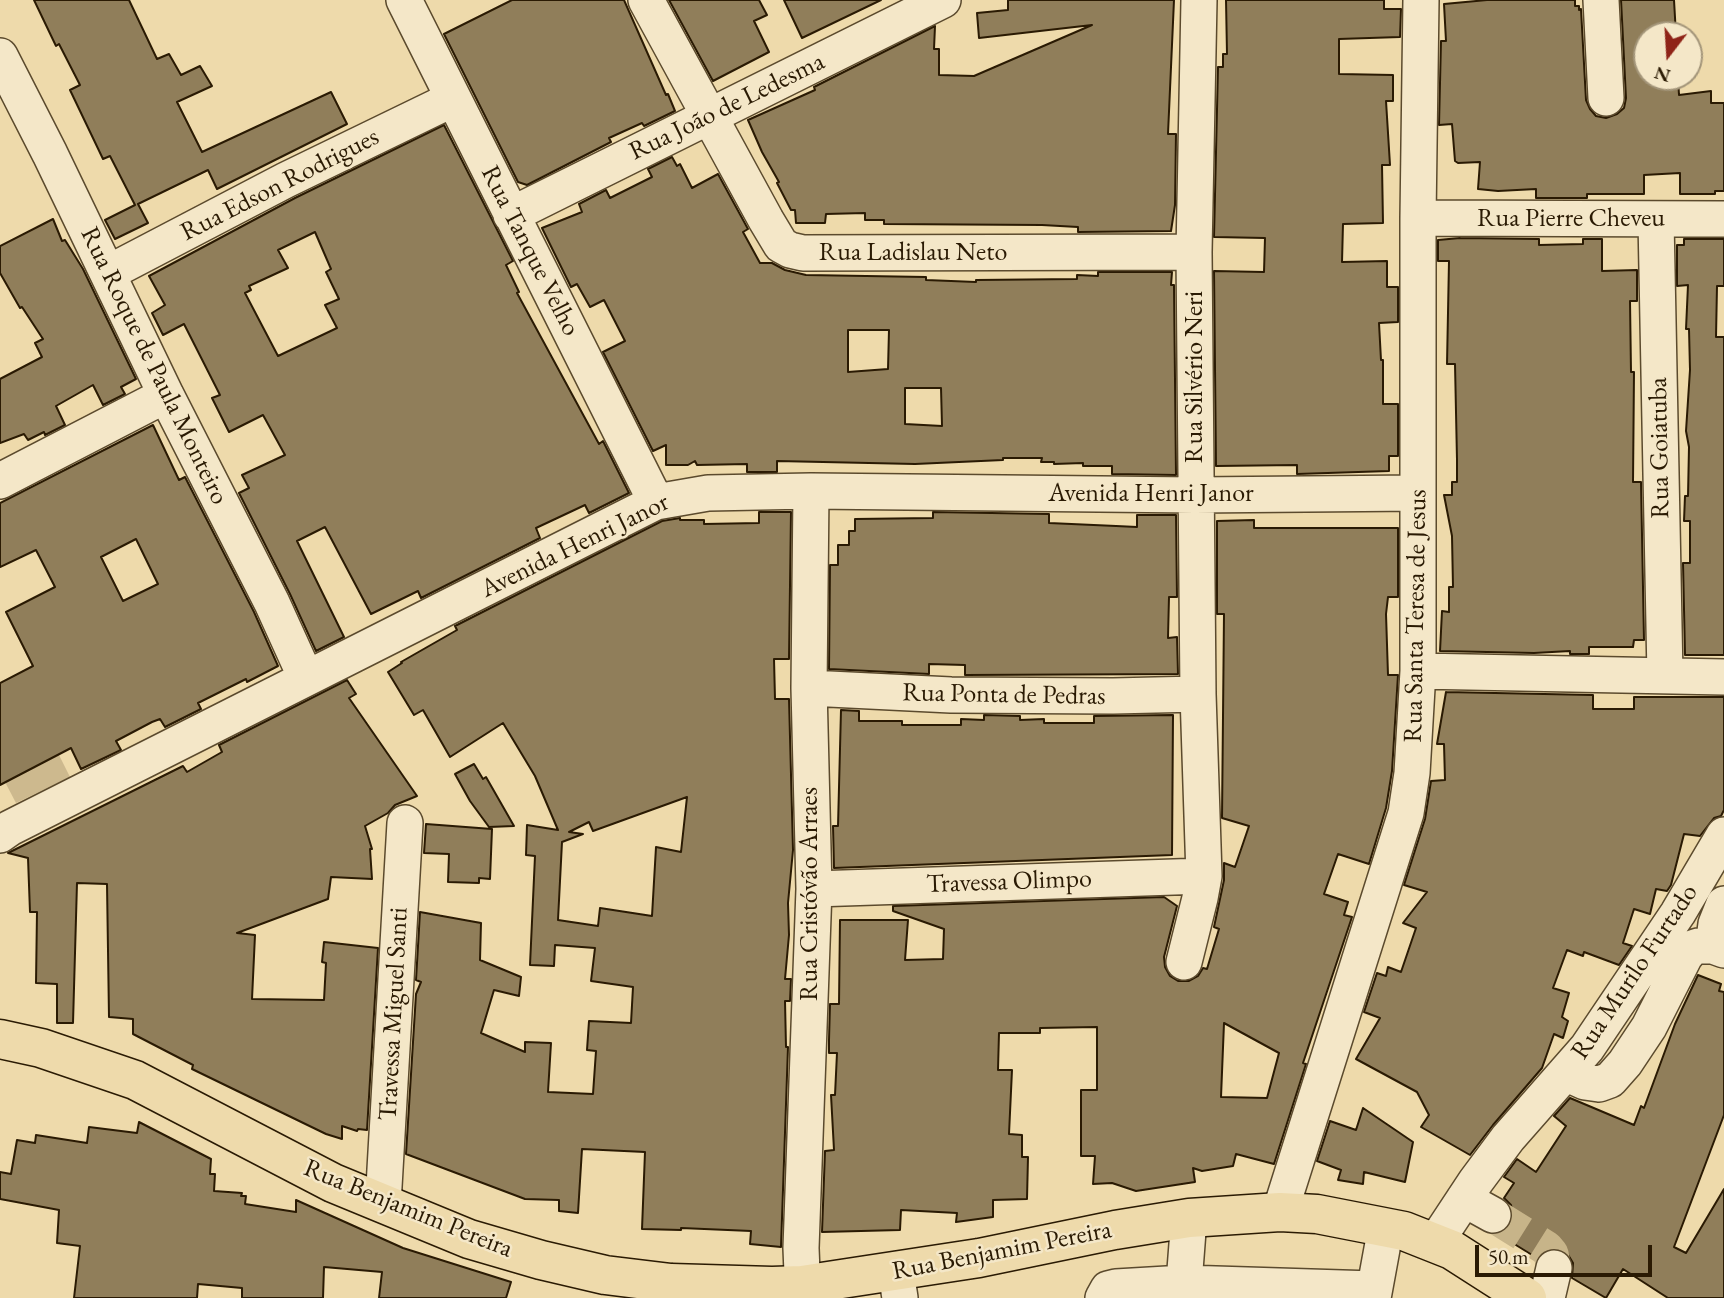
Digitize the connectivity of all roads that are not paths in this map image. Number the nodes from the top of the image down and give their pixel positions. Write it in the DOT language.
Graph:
graph roads {
  1 [pos="404,0"];
  2 [pos="646,0"];
  3 [pos="943,0"];
  4 [pos="1199,0"];
  5 [pos="1421,0"];
  6 [pos="1601,0"];
  7 [pos="0,56"];
  8 [pos="1606,97"];
  9 [pos="453,99"];
  10 [pos="708,116"];
  11 [pos="511,215"];
  12 [pos="1418,218"];
  13 [pos="1724,219"];
  14 [pos="1656,220"];
  15 [pos="1194,252"];
  16 [pos="108,274"];
  17 [pos="166,395"];
  18 [pos="0,481"];
  19 [pos="811,491"];
  20 [pos="1418,494"];
  21 [pos="1195,495"];
  22 [pos="656,502"];
  23 [pos="1418,671"];
  24 [pos="1665,676"];
  25 [pos="1724,677"];
  26 [pos="306,678"];
  27 [pos="809,688"];
  28 [pos="1198,694"];
  29 [pos="405,823"];
  30 [pos="0,835"];
  31 [pos="1724,835"];
  32 [pos="1204,876"];
  33 [pos="814,889"];
  34 [pos="1724,904"];
  35 [pos="1718,948"];
  36 [pos="1184,962"];
  37 [pos="0,1039"];
  38 [pos="1565,1073"];
  39 [pos="383,1204"];
  40 [pos="1280,1212"];
  41 [pos="1189,1218"];
  42 [pos="1386,1227"];
  43 [pos="1443,1246"];
  44 [pos="1184,1283"];
  45 [pos="898,1285"];
  46 [pos="671,1291"];
  47 [pos="803,1291"];
  48 [pos="1374,1293"];
  49 [pos="1103,1298"];
  50 [pos="1527,1298"];
  1 -- 9 [label="street, Rua Tanque Velho"];
  2 -- 10 [label="street"];
  3 -- 10 [label="street, Rua João de Ledesma"];
  4 -- 15 [label="street, Rua Silvério Neri"];
  5 -- 12 [label="street, Rua Santa Teresa de Jesus"];
  6 -- 8 [label="street"];
  7 -- 16 [label="street, Rua Roque de Paula Monteiro"];
  9 -- 11 [label="street, Rua Tanque Velho"];
  9 -- 16 [label="street, Rua Edson Rodrigues"];
  10 -- 11 [label="street, Rua João de Ledesma"];
  10 -- 15 [label="street, Rua Ladislau Neto"];
  11 -- 22 [label="street, Rua Tanque Velho"];
  12 -- 14 [label="street, Rua Pierre Cheveu"];
  12 -- 20 [label="street, Rua Santa Teresa de Jesus"];
  13 -- 14 [label="street, Rua Pierre Cheveu"];
  14 -- 24 [label="street, Rua Goiatuba"];
  15 -- 21 [label="street, Rua Silvério Neri"];
  16 -- 17 [label="street, Rua Roque de Paula Monteiro"];
  17 -- 18 [label="street"];
  17 -- 26 [label="street, Rua Roque de Paula Monteiro"];
  19 -- 21 [label="street, Avenida Henri Janor"];
  19 -- 22 [label="street, Avenida Henri Janor"];
  19 -- 27 [label="street, Rua Cristóvão Arraes"];
  20 -- 21 [label="street, Avenida Henri Janor"];
  20 -- 23 [label="street, Rua Santa Teresa de Jesus"];
  21 -- 28 [label="street, Rua Silvério Neri"];
  22 -- 26 [label="street, Avenida Henri Janor"];
  23 -- 24 [label="street"];
  23 -- 40 [label="street, Rua Santa Teresa de Jesus"];
  24 -- 25 [label="street"];
  26 -- 30 [label="street, Avenida Henri Janor"];
  27 -- 28 [label="street, Rua Ponta de Pedras"];
  27 -- 33 [label="street, Rua Cristóvão Arraes"];
  28 -- 32 [label="street, Rua Silvério Neri"];
  29 -- 39 [label="street, Travessa Miguel Santi"];
  31 -- 38 [label="street, Rua Murilo Furtado"];
  32 -- 33 [label="street, Travessa Olimpo"];
  32 -- 36 [label="street, Rua Silvério Neri"];
  33 -- 47 [label="street, Rua Cristóvão Arraes"];
  34 -- 35 [label="street, Rua Murilo Furtado"];
  35 -- 38 [label="street, Rua Murilo Furtado"];
  37 -- 39 [label="main road, Rua Benjamim Pereira"];
  38 -- 43 [label="street, Rua Murilo Furtado"];
  39 -- 46 [label="main road, Rua Benjamim Pereira"];
  40 -- 41 [label="main road, Rua Benjamim Pereira"];
  40 -- 42 [label="main road, Rua Benjamim Pereira"];
  41 -- 44 [label="street"];
  41 -- 45 [label="main road, Rua Benjamim Pereira"];
  42 -- 43 [label="main road, Rua Benjamim Pereira"];
  42 -- 48 [label="street"];
  43 -- 50 [label="main road, Rua Benjamim Pereira"];
  44 -- 48 [label="street"];
  44 -- 49 [label="street"];
  45 -- 47 [label="main road, Rua Benjamim Pereira"];
  46 -- 47 [label="main road, Rua Benjamim Pereira"];
}
